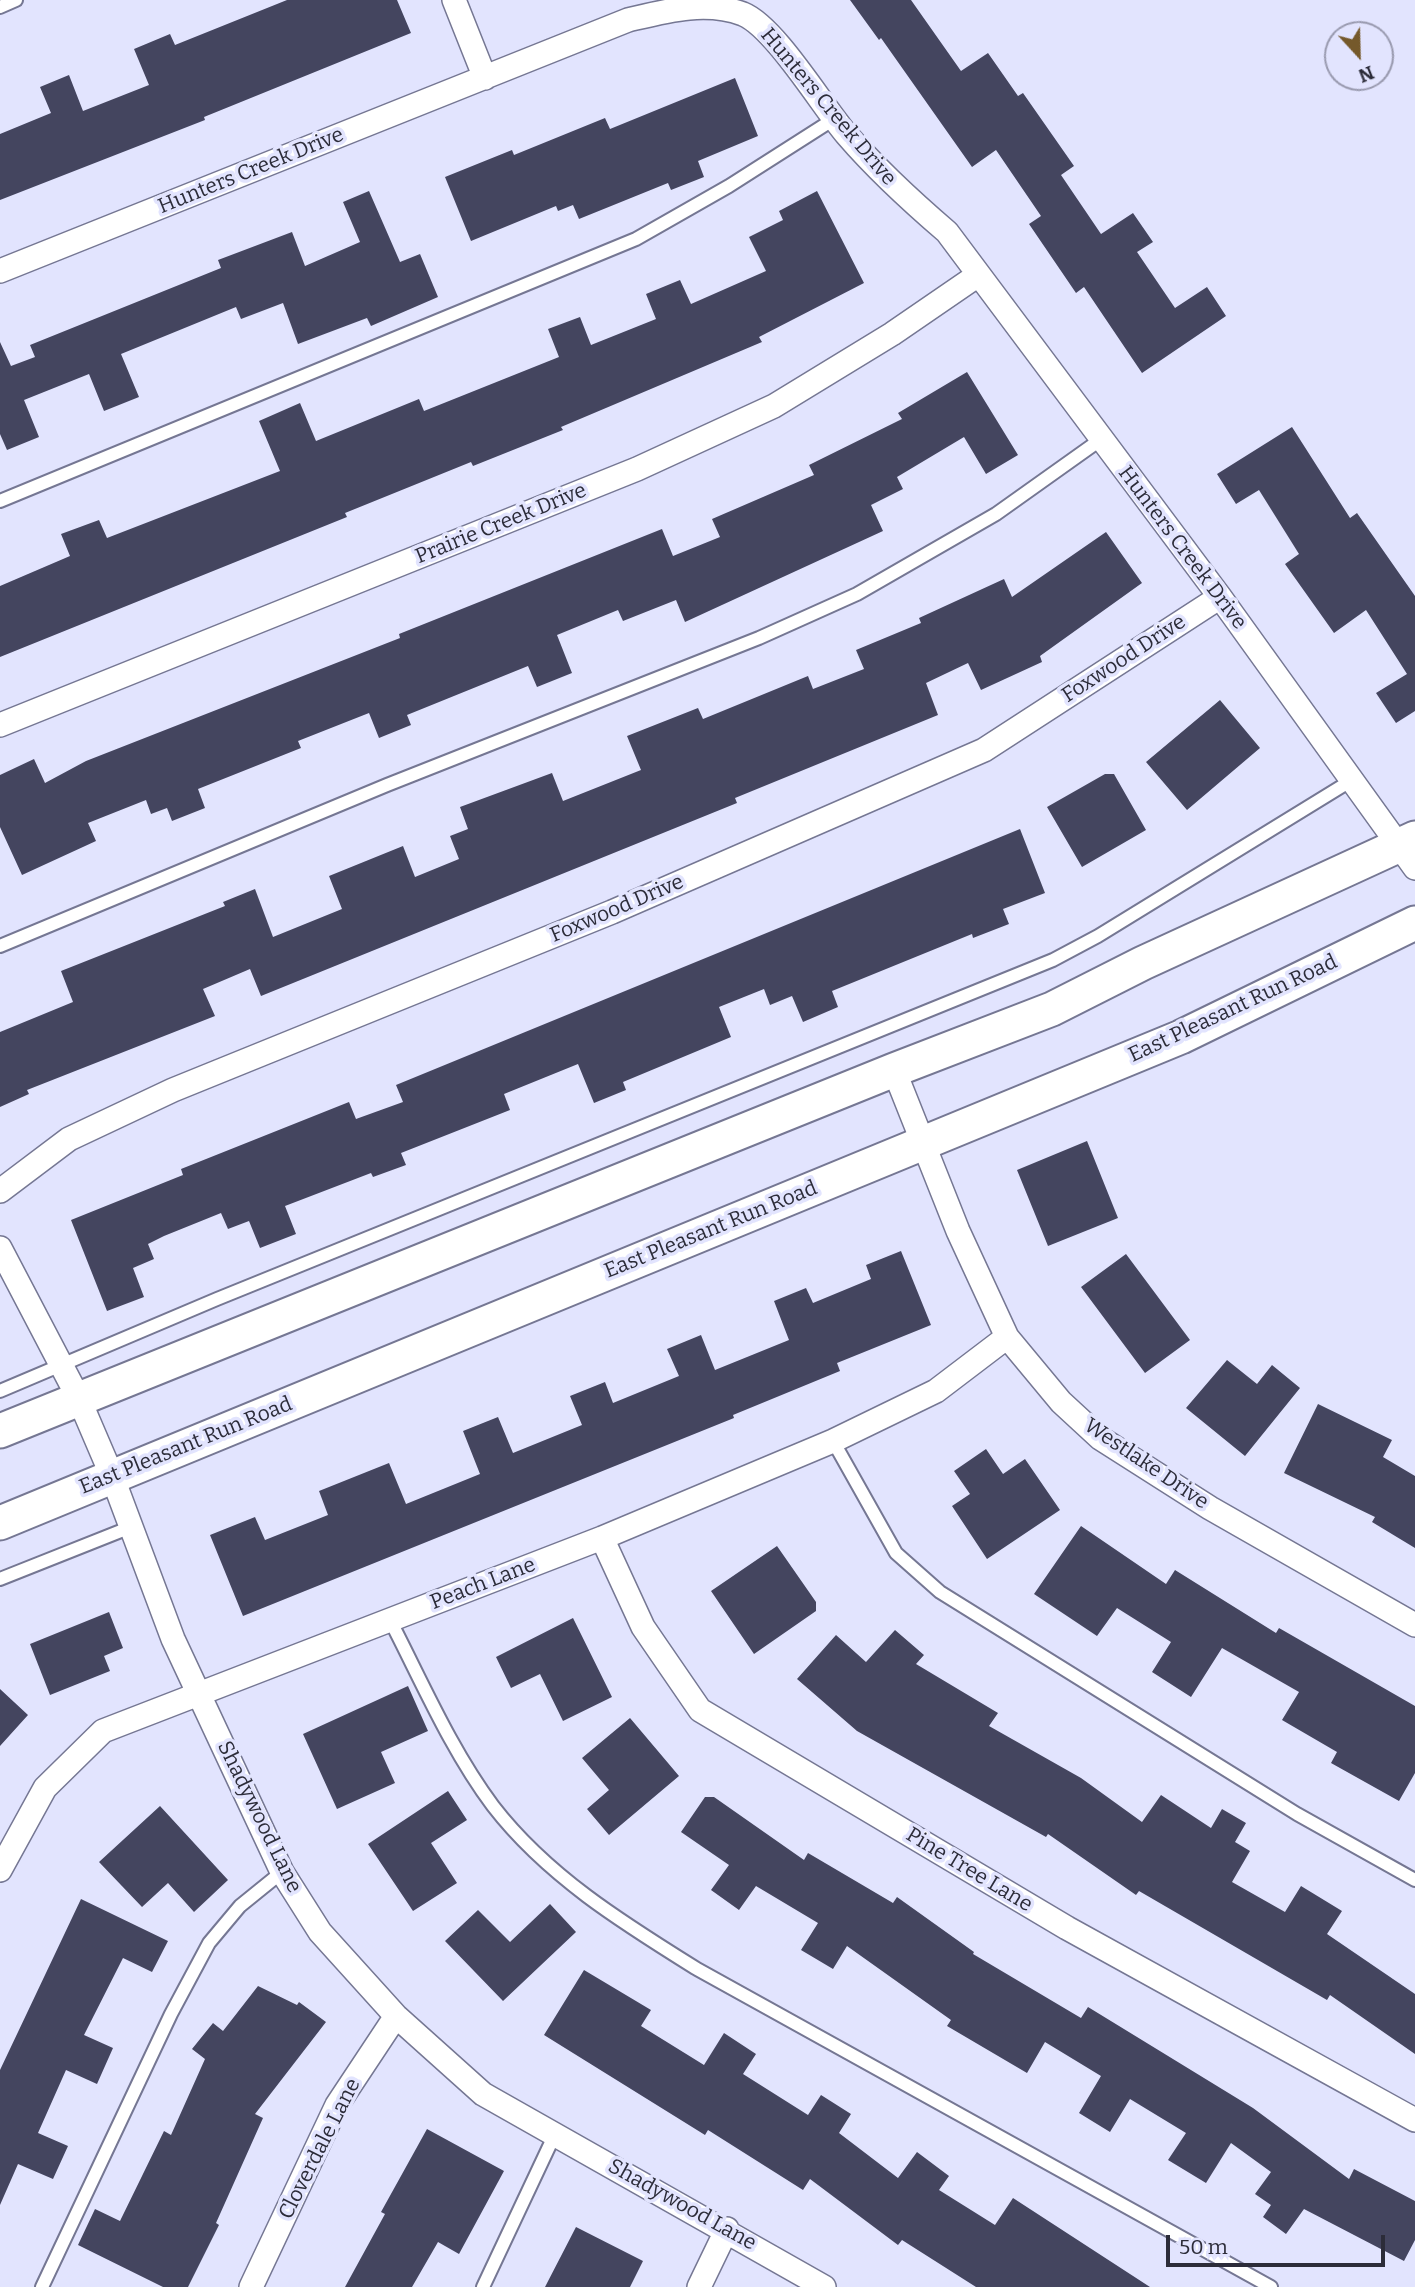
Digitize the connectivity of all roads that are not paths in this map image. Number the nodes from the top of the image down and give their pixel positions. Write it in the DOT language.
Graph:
graph roads {
  1 [pos="16,0"];
  2 [pos="454,0"];
  3 [pos="0,7"];
  4 [pos="485,78"];
  5 [pos="834,119"];
  6 [pos="0,271"];
  7 [pos="978,275"];
  8 [pos="1100,440"];
  9 [pos="0,501"];
  10 [pos="1220,597"];
  11 [pos="0,725"];
  12 [pos="1352,780"];
  13 [pos="1410,851"];
  14 [pos="1415,923"];
  15 [pos="0,946"];
  16 [pos="894,1070"];
  17 [pos="923,1142"];
  18 [pos="0,1191"];
  19 [pos="0,1248"];
  20 [pos="1007,1337"];
  21 [pos="61,1365"];
  22 [pos="0,1391"];
  23 [pos="79,1399"];
  24 [pos="0,1431"];
  25 [pos="833,1441"];
  26 [pos="112,1476"];
  27 [pos="0,1523"];
  28 [pos="131,1527"];
  29 [pos="602,1538"];
  30 [pos="0,1579"];
  31 [pos="390,1619"];
  32 [pos="1415,1625"];
  33 [pos="199,1694"];
  34 [pos="0,1870"];
  35 [pos="282,1872"];
  36 [pos="1415,1880"];
  37 [pos="396,2016"];
  38 [pos="1415,2120"];
  39 [pos="555,2134"];
  40 [pos="727,2229"];
  41 [pos="42,2287"];
  42 [pos="251,2287"];
  43 [pos="483,2287"];
  44 [pos="699,2287"];
  45 [pos="824,2287"];
  46 [pos="1270,2287"];
  1 -- 3 [label="lane"];
  2 -- 4 [label="street"];
  4 -- 5 [label="street, Hunters Creek Drive"];
  4 -- 6 [label="street, Hunters Creek Drive"];
  5 -- 7 [label="street, Hunters Creek Drive"];
  5 -- 9 [label="lane"];
  7 -- 8 [label="street, Hunters Creek Drive"];
  7 -- 11 [label="street, Prairie Creek Drive"];
  8 -- 10 [label="street, Hunters Creek Drive"];
  8 -- 15 [label="lane"];
  10 -- 12 [label="street, Hunters Creek Drive"];
  10 -- 18 [label="street, Foxwood Drive"];
  12 -- 13 [label="street, Hunters Creek Drive"];
  12 -- 21 [label="lane"];
  13 -- 16 [label="main road"];
  14 -- 17 [label="main road, East Pleasant Run Road"];
  16 -- 17 [label="street, Westlake Drive"];
  16 -- 23 [label="main road"];
  17 -- 20 [label="street, Westlake Drive"];
  17 -- 26 [label="main road, East Pleasant Run Road"];
  19 -- 21 [label="street, Shadywood Lane"];
  20 -- 25 [label="street, Peach Lane"];
  20 -- 32 [label="street, Westlake Drive"];
  21 -- 22 [label="lane"];
  21 -- 23 [label="street, Shadywood Lane"];
  23 -- 24 [label="main road"];
  23 -- 26 [label="street, Shadywood Lane"];
  25 -- 29 [label="street, Peach Lane"];
  25 -- 36 [label="lane"];
  26 -- 27 [label="main road, East Pleasant Run Road"];
  26 -- 28 [label="street, Shadywood Lane"];
  28 -- 30 [label="lane"];
  28 -- 33 [label="street, Shadywood Lane"];
  29 -- 31 [label="street, Peach Lane"];
  29 -- 38 [label="street, Pine Tree Lane"];
  31 -- 33 [label="street, Peach Lane"];
  31 -- 46 [label="lane"];
  33 -- 34 [label="street, Peach Lane"];
  33 -- 35 [label="street, Shadywood Lane"];
  35 -- 37 [label="street, Shadywood Lane"];
  35 -- 41 [label="lane"];
  37 -- 39 [label="street, Shadywood Lane"];
  37 -- 42 [label="street, Cloverdale Lane"];
  39 -- 40 [label="street, Shadywood Lane"];
  39 -- 43 [label="lane"];
  40 -- 44 [label="street"];
  40 -- 45 [label="street, Shadywood Lane"];
}
